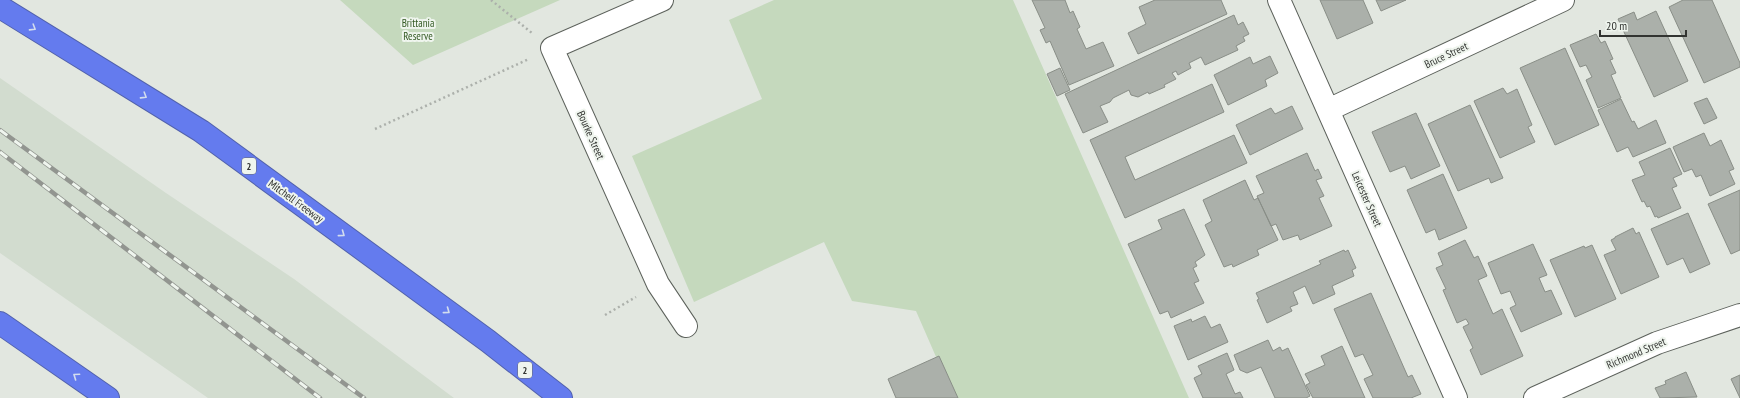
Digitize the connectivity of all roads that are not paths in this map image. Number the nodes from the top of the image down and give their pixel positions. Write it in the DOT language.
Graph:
graph roads {
  1 [pos="662,0"];
  2 [pos="1279,0"];
  3 [pos="1563,0"];
  4 [pos="0,7"];
  5 [pos="1328,110"];
  6 [pos="1740,315"];
  7 [pos="0,323"];
  8 [pos="686,326"];
  9 [pos="488,341"];
  10 [pos="108,398"];
  11 [pos="561,398"];
  12 [pos="579,398"];
  13 [pos="1456,398"];
  14 [pos="1536,398"];
  1 -- 8 [label="street, Bourke Street"];
  2 -- 5 [label="street, Leicester Street"];
  3 -- 5 [label="street, Bruce Street"];
  4 -- 9 [label="highway, Mitchell Freeway / 2, one-way"];
  5 -- 13 [label="street, Leicester Street"];
  6 -- 14 [label="street, Richmond Street"];
  10 -- 7 [label="highway, one-way"];
  9 -- 11 [label="highway, Mitchell Freeway / 2"];
  9 -- 12 [label="highway"];
}
